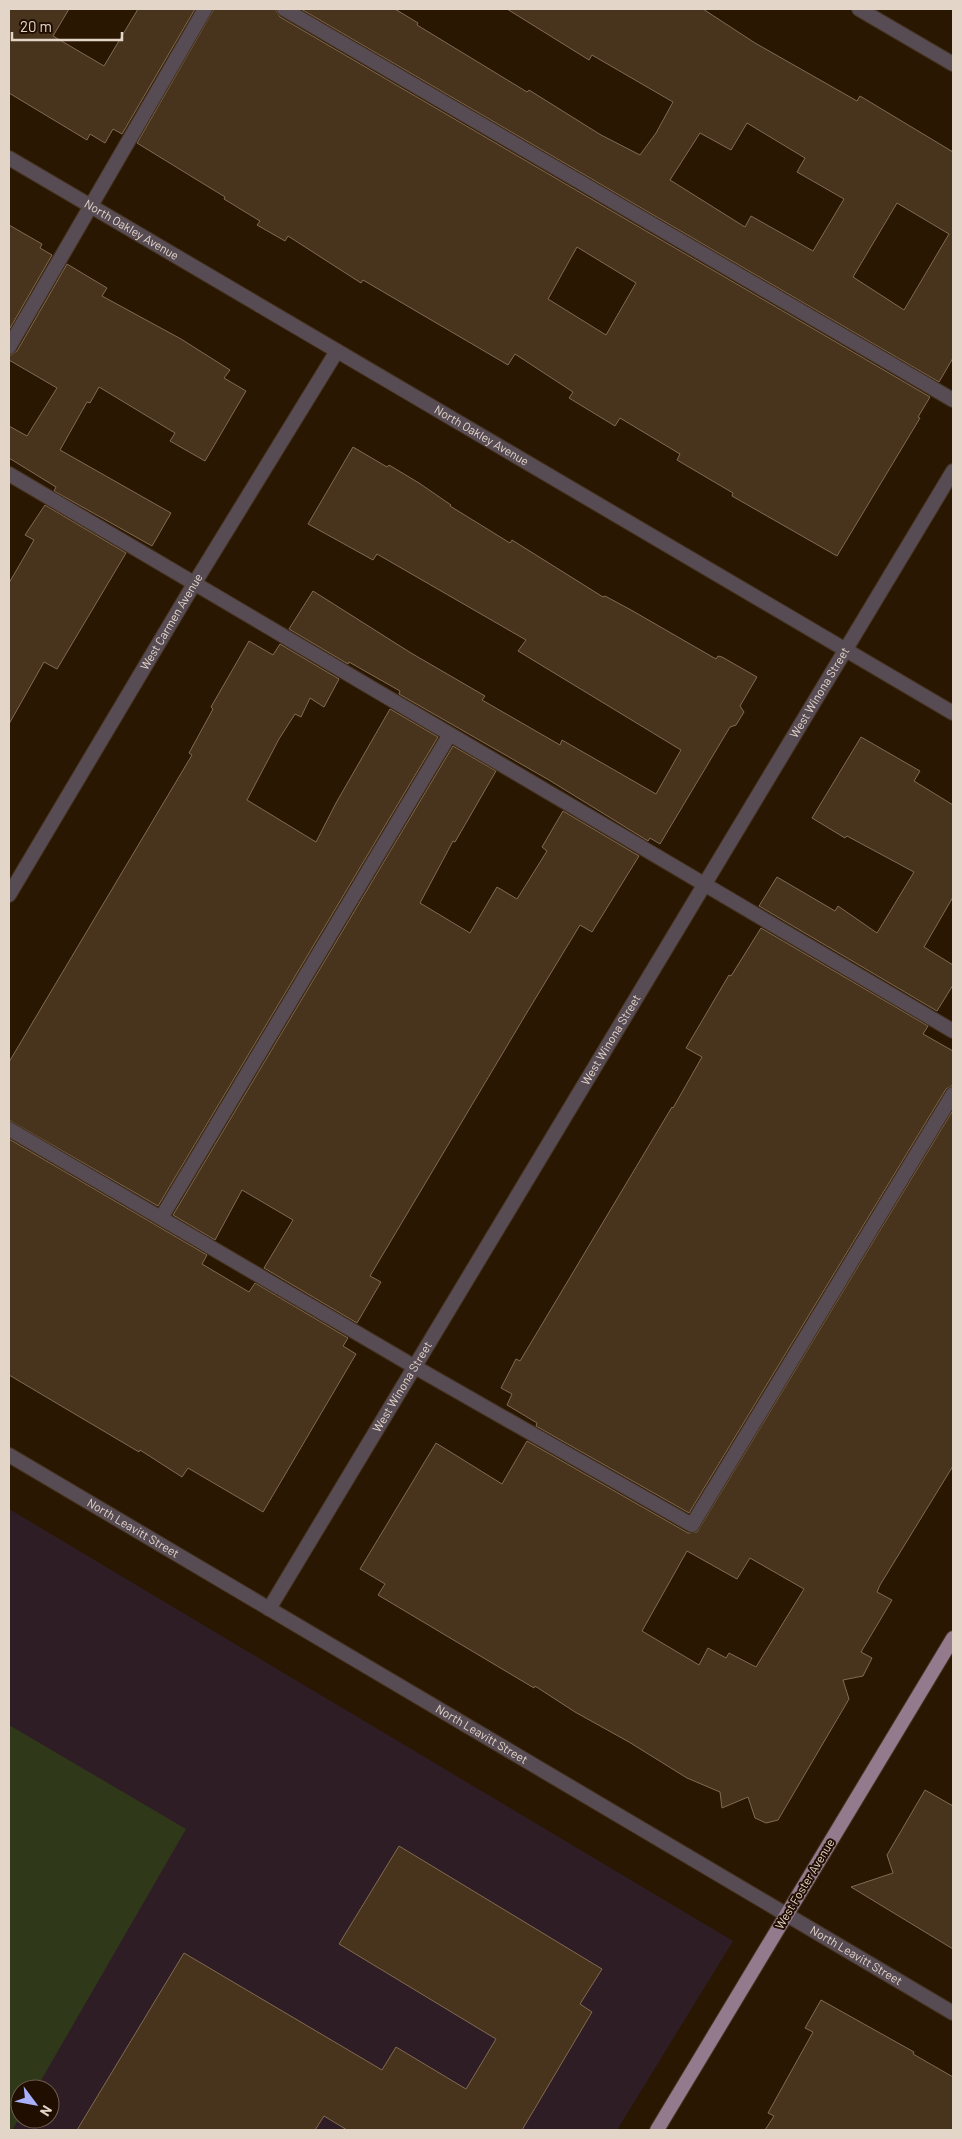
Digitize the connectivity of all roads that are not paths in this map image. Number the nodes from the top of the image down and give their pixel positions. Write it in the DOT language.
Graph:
graph roads {
  1 [pos="205,9"];
  2 [pos="284,9"];
  3 [pos="859,9"];
  4 [pos="953,64"];
  5 [pos="9,158"];
  6 [pos="90,206"];
  7 [pos="9,347"];
  8 [pos="337,351"];
  9 [pos="953,400"];
  10 [pos="953,471"];
  11 [pos="9,474"];
  12 [pos="194,584"];
  13 [pos="846,650"];
  14 [pos="953,713"];
  15 [pos="450,734"];
  16 [pos="705,885"];
  17 [pos="9,895"];
  18 [pos="953,1031"];
  19 [pos="953,1094"];
  20 [pos="9,1129"];
  21 [pos="160,1218"];
  22 [pos="415,1367"];
  23 [pos="9,1455"];
  24 [pos="269,1609"];
  25 [pos="953,1638"];
  26 [pos="787,1915"];
  27 [pos="953,2013"];
  28 [pos="657,2130"];
  1 -- 6 [label="street"];
  2 -- 9 [label="street"];
  3 -- 4 [label="street"];
  5 -- 6 [label="street, North Oakley Avenue"];
  6 -- 7 [label="street"];
  6 -- 8 [label="street, North Oakley Avenue"];
  8 -- 12 [label="street, West Carmen Avenue"];
  8 -- 13 [label="street, North Oakley Avenue"];
  10 -- 13 [label="street, West Winona Street"];
  11 -- 12 [label="street"];
  12 -- 15 [label="street"];
  12 -- 17 [label="street, West Carmen Avenue"];
  13 -- 14 [label="street, North Oakley Avenue"];
  13 -- 16 [label="street, West Winona Street"];
  15 -- 16 [label="street"];
  15 -- 21 [label="street"];
  16 -- 18 [label="street"];
  16 -- 22 [label="street, West Winona Street"];
  19 -- 22 [label="street"];
  20 -- 21 [label="street"];
  21 -- 22 [label="street"];
  22 -- 24 [label="street, West Winona Street"];
  23 -- 24 [label="street, North Leavitt Street"];
  24 -- 26 [label="street, North Leavitt Street"];
  25 -- 26 [label="main road, West Foster Avenue"];
  26 -- 27 [label="street, North Leavitt Street"];
  26 -- 28 [label="main road, West Foster Avenue"];
}
